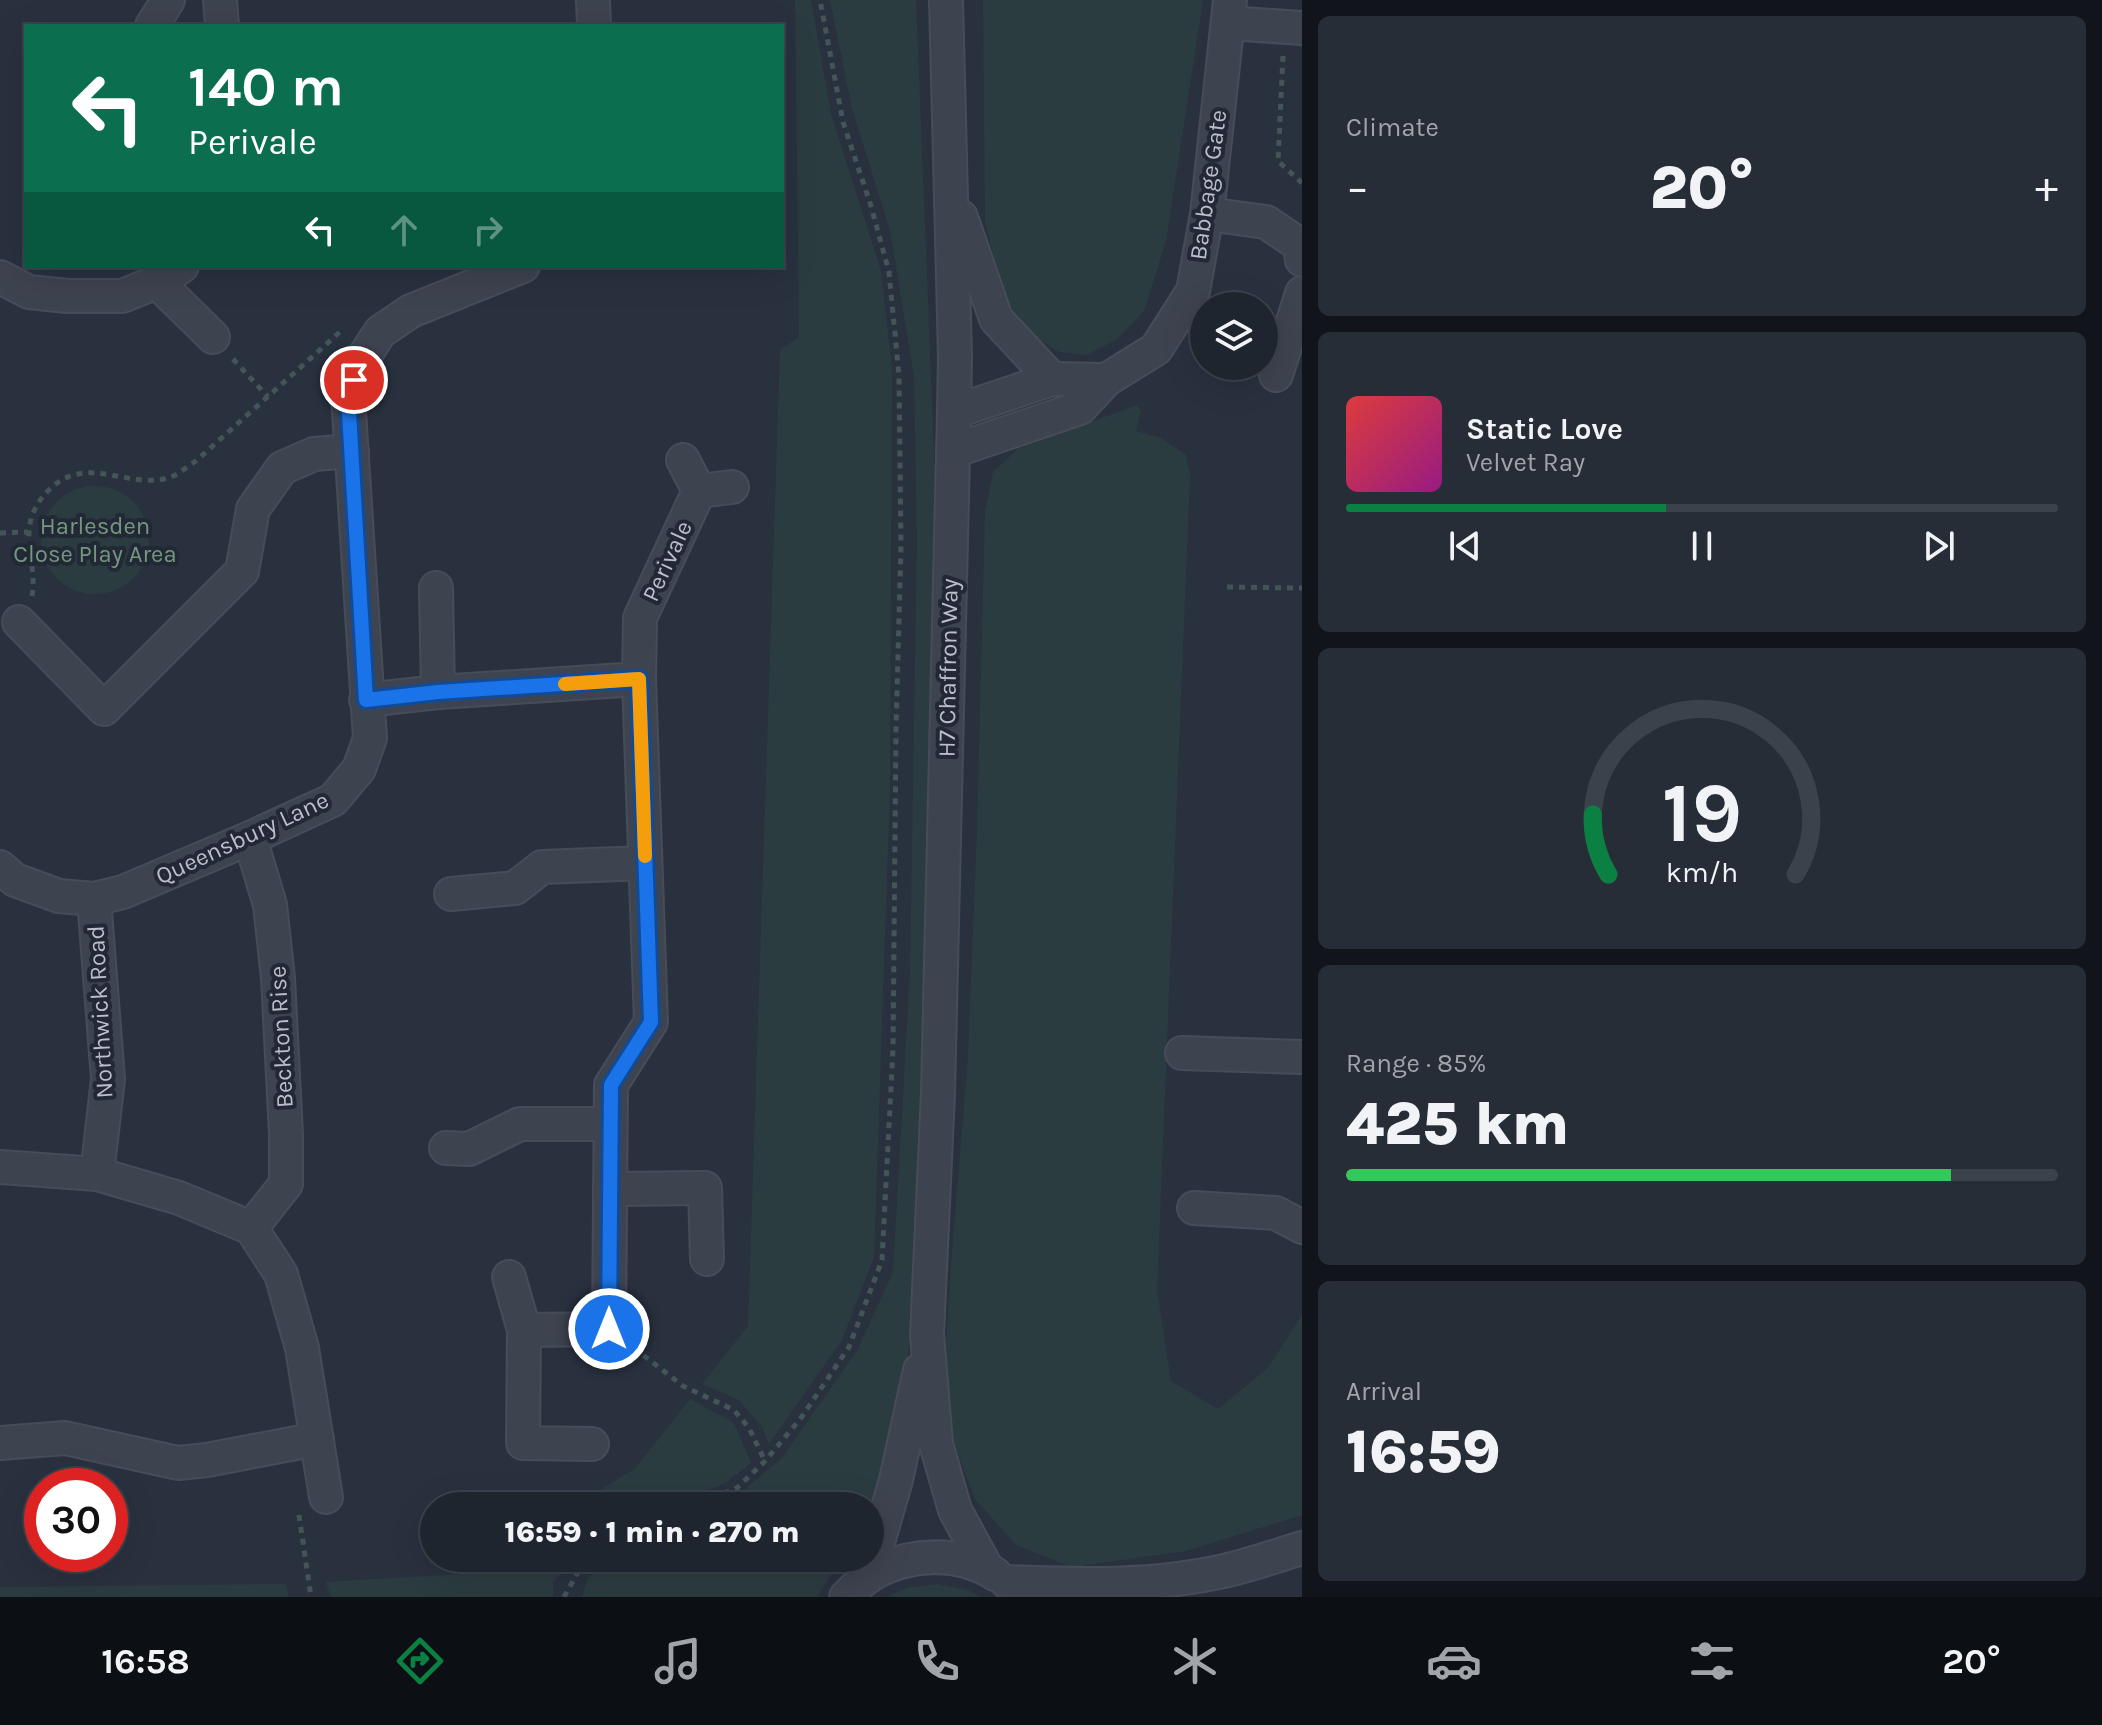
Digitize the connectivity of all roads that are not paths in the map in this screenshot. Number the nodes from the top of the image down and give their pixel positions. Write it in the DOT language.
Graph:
graph roads {
  1 [pos="168,0"];
  2 [pos="220,0"];
  3 [pos="593,0"];
  4 [pos="946,0"];
  5 [pos="1229,12"];
  6 [pos="153,24"];
  7 [pos="222,24"];
  8 [pos="594,24"];
  9 [pos="1293,28"];
  10 [pos="951,188"];
  11 [pos="1207,214"];
  12 [pos="1302,260"];
  13 [pos="518,268"];
  14 [pos="170,274"];
  15 [pos="0,277"];
  16 [pos="1302,293"];
  17 [pos="213,337"];
  18 [pos="1278,369"];
  19 [pos="1052,379"];
  20 [pos="1106,380"];
  21 [pos="954,412"];
  22 [pos="352,451"];
  23 [pos="953,451"];
  24 [pos="683,460"];
  25 [pos="732,487"];
  26 [pos="699,491"];
  27 [pos="436,588"];
  28 [pos="19,622"];
  29 [pos="639,679"];
  30 [pos="438,692"];
  31 [pos="366,700"];
  32 [pos="250,838"];
  33 [pos="645,863"];
  34 [pos="0,867"];
  35 [pos="451,894"];
  36 [pos="94,899"];
  37 [pos="1182,1053"];
  38 [pos="1302,1057"];
  39 [pos="610,1124"];
  40 [pos="446,1148"];
  41 [pos="0,1167"];
  42 [pos="97,1174"];
  43 [pos="610,1189"];
  44 [pos="1194,1208"];
  45 [pos="1302,1227"];
  46 [pos="251,1228"];
  47 [pos="707,1259"];
  48 [pos="509,1277"];
  49 [pos="524,1330"];
  50 [pos="927,1335"];
  51 [pos="317,1439"];
  52 [pos="0,1443"];
  53 [pos="592,1444"];
  54 [pos="312,1499"];
  55 [pos="1302,1548"];
  56 [pos="1225,1571"];
  57 [pos="1005,1583"];
  58 [pos="857,1587"];
  59 [pos="1178,1597"];
  1 -- 6 [label="street"];
  2 -- 7 [label="street"];
  3 -- 8 [label="street"];
  4 -- 10 [label="street, H7 Chaffron Way"];
  5 -- 9 [label="street"];
  5 -- 11 [label="street, Babbage Gate"];
  10 -- 19 [label="street"];
  10 -- 21 [label="street, H7 Chaffron Way"];
  11 -- 12 [label="street"];
  11 -- 20 [label="street, Babbage Gate"];
  13 -- 22 [label="street, Queensbury Lane"];
  14 -- 15 [label="street"];
  14 -- 17 [label="street"];
  16 -- 18 [label="street"];
  19 -- 20 [label="street"];
  19 -- 21 [label="street"];
  20 -- 23 [label="street, Babbage Gate"];
  21 -- 23 [label="street, H7 Chaffron Way"];
  22 -- 28 [label="street"];
  22 -- 31 [label="street, Queensbury Lane"];
  23 -- 50 [label="street, H7 Chaffron Way"];
  24 -- 26 [label="street"];
  25 -- 26 [label="street"];
  26 -- 29 [label="street, Perivale"];
  27 -- 30 [label="street"];
  29 -- 30 [label="street"];
  29 -- 33 [label="street, Perivale"];
  30 -- 31 [label="street"];
  31 -- 32 [label="street, Queensbury Lane"];
  32 -- 36 [label="street, Queensbury Lane"];
  32 -- 46 [label="street, Beckton Rise"];
  33 -- 35 [label="street"];
  33 -- 39 [label="street, Perivale"];
  34 -- 36 [label="street, Queensbury Lane"];
  36 -- 42 [label="street, Northwick Road"];
  37 -- 38 [label="street"];
  39 -- 40 [label="street"];
  39 -- 43 [label="street, Perivale"];
  41 -- 42 [label="street"];
  42 -- 46 [label="street"];
  43 -- 47 [label="street"];
  43 -- 49 [label="street, Perivale"];
  44 -- 45 [label="street"];
  46 -- 51 [label="street"];
  48 -- 49 [label="street"];
  49 -- 53 [label="street"];
  50 -- 57 [label="street, H7 Chaffron Way"];
  50 -- 58 [label="street, H7 Chaffron Way"];
  51 -- 52 [label="street"];
  51 -- 54 [label="street"];
  55 -- 56 [label="street"];
  56 -- 57 [label="street"];
  56 -- 59 [label="street"];
  57 -- 58 [label="street"];
}
